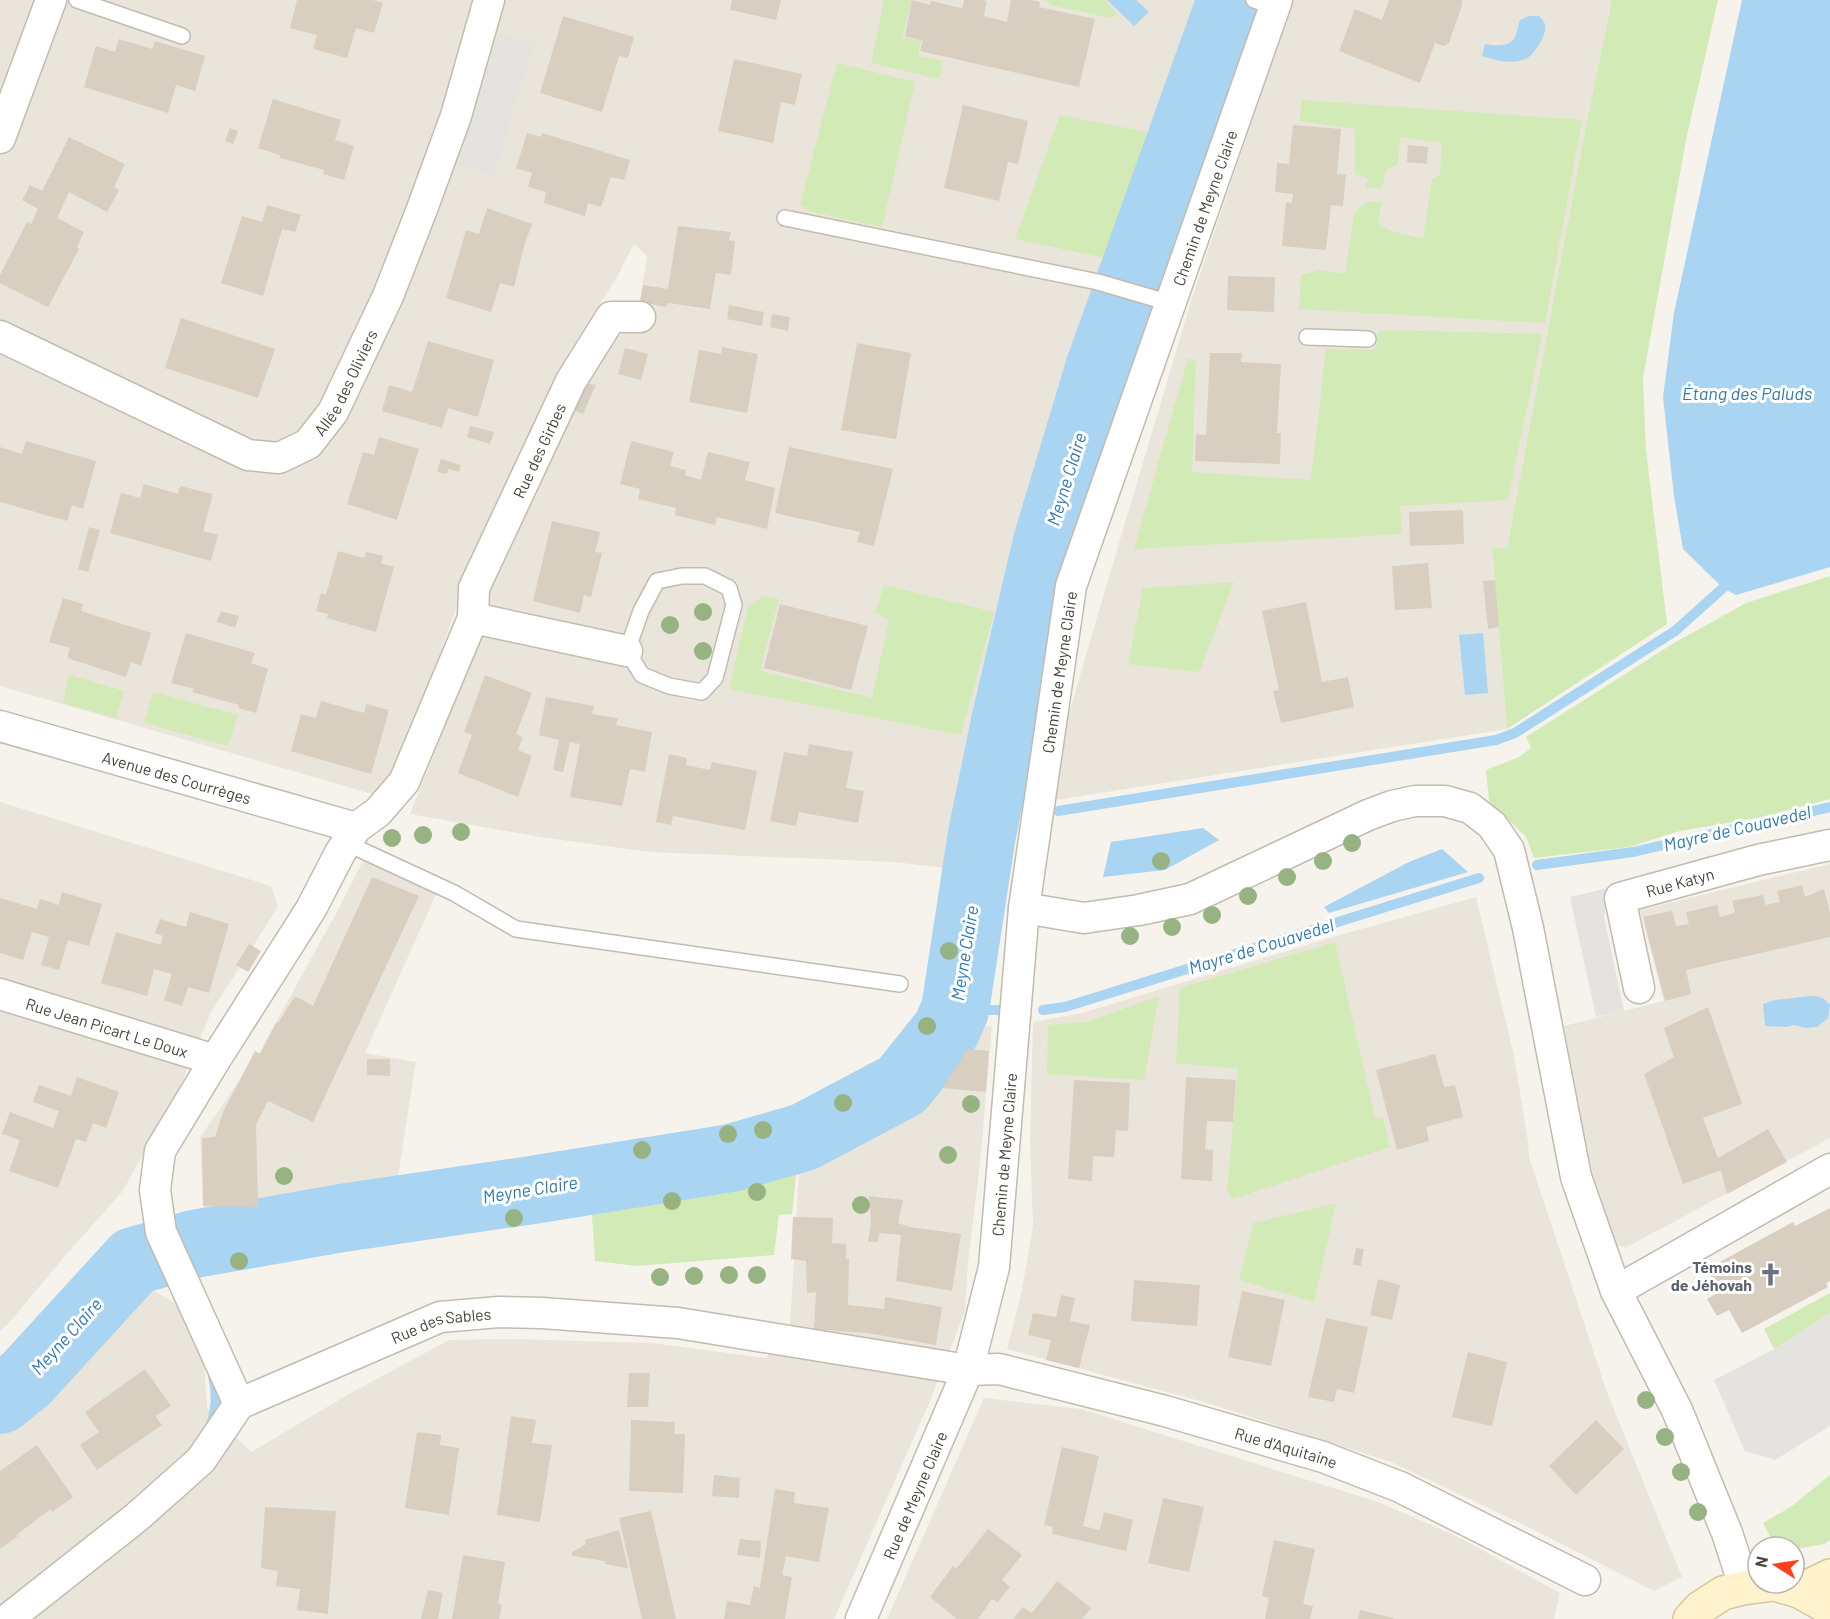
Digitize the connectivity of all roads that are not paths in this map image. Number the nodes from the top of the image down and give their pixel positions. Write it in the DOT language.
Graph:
graph roads {
  1 [pos="51,0"];
  2 [pos="77,0"];
  3 [pos="489,0"];
  4 [pos="1268,2"];
  5 [pos="182,36"];
  6 [pos="0,138"];
  7 [pos="785,218"];
  8 [pos="1158,300"];
  9 [pos="640,317"];
  10 [pos="0,336"];
  11 [pos="1307,337"];
  12 [pos="1368,339"];
  13 [pos="473,618"];
  14 [pos="627,651"];
  15 [pos="0,726"];
  16 [pos="351,836"];
  17 [pos="1830,845"];
  18 [pos="1024,908"];
  19 [pos="900,984"];
  20 [pos="1639,988"];
  21 [pos="0,994"];
  22 [pos="214,1060"];
  23 [pos="1830,1169"];
  24 [pos="1616,1291"];
  25 [pos="968,1371"];
  26 [pos="239,1404"];
  27 [pos="1830,1576"];
  28 [pos="1585,1580"];
  29 [pos="1743,1588"];
  30 [pos="1746,1588"];
  31 [pos="1806,1588"];
  32 [pos="1806,1595"];
  33 [pos="1830,1611"];
  34 [pos="8,1619"];
  35 [pos="861,1619"];
  36 [pos="1690,1619"];
  1 -- 6 [label="street"];
  2 -- 5 [label="lane"];
  3 -- 10 [label="street, Allée des Oliviers"];
  4 -- 8 [label="street, Chemin de Meyne Claire"];
  7 -- 8 [label="lane"];
  8 -- 18 [label="street, Chemin de Meyne Claire"];
  9 -- 13 [label="street, Rue des Girbes"];
  11 -- 12 [label="lane"];
  13 -- 14 [label="street"];
  13 -- 16 [label="street, Rue des Girbes"];
  14 -- 14 [label="lane"];
  15 -- 16 [label="street, Avenue des Courrèges"];
  16 -- 19 [label="lane"];
  16 -- 22 [label="street"];
  17 -- 20 [label="street, Rue Katyn"];
  18 -- 24 [label="street"];
  18 -- 25 [label="street, Chemin de Meyne Claire"];
  21 -- 22 [label="street, Rue Jean Picart Le Doux"];
  22 -- 26 [label="street"];
  23 -- 24 [label="street"];
  24 -- 29 [label="street"];
  25 -- 26 [label="street, Rue des Sables"];
  25 -- 28 [label="street, Rue d'Aquitaine"];
  25 -- 35 [label="street, Rue de Meyne Claire"];
  26 -- 34 [label="street"];
  27 -- 31 [label="main road"];
  29 -- 30 [label="main road"];
  29 -- 36 [label="main road"];
  32 -- 33 [label="main road"];
}
